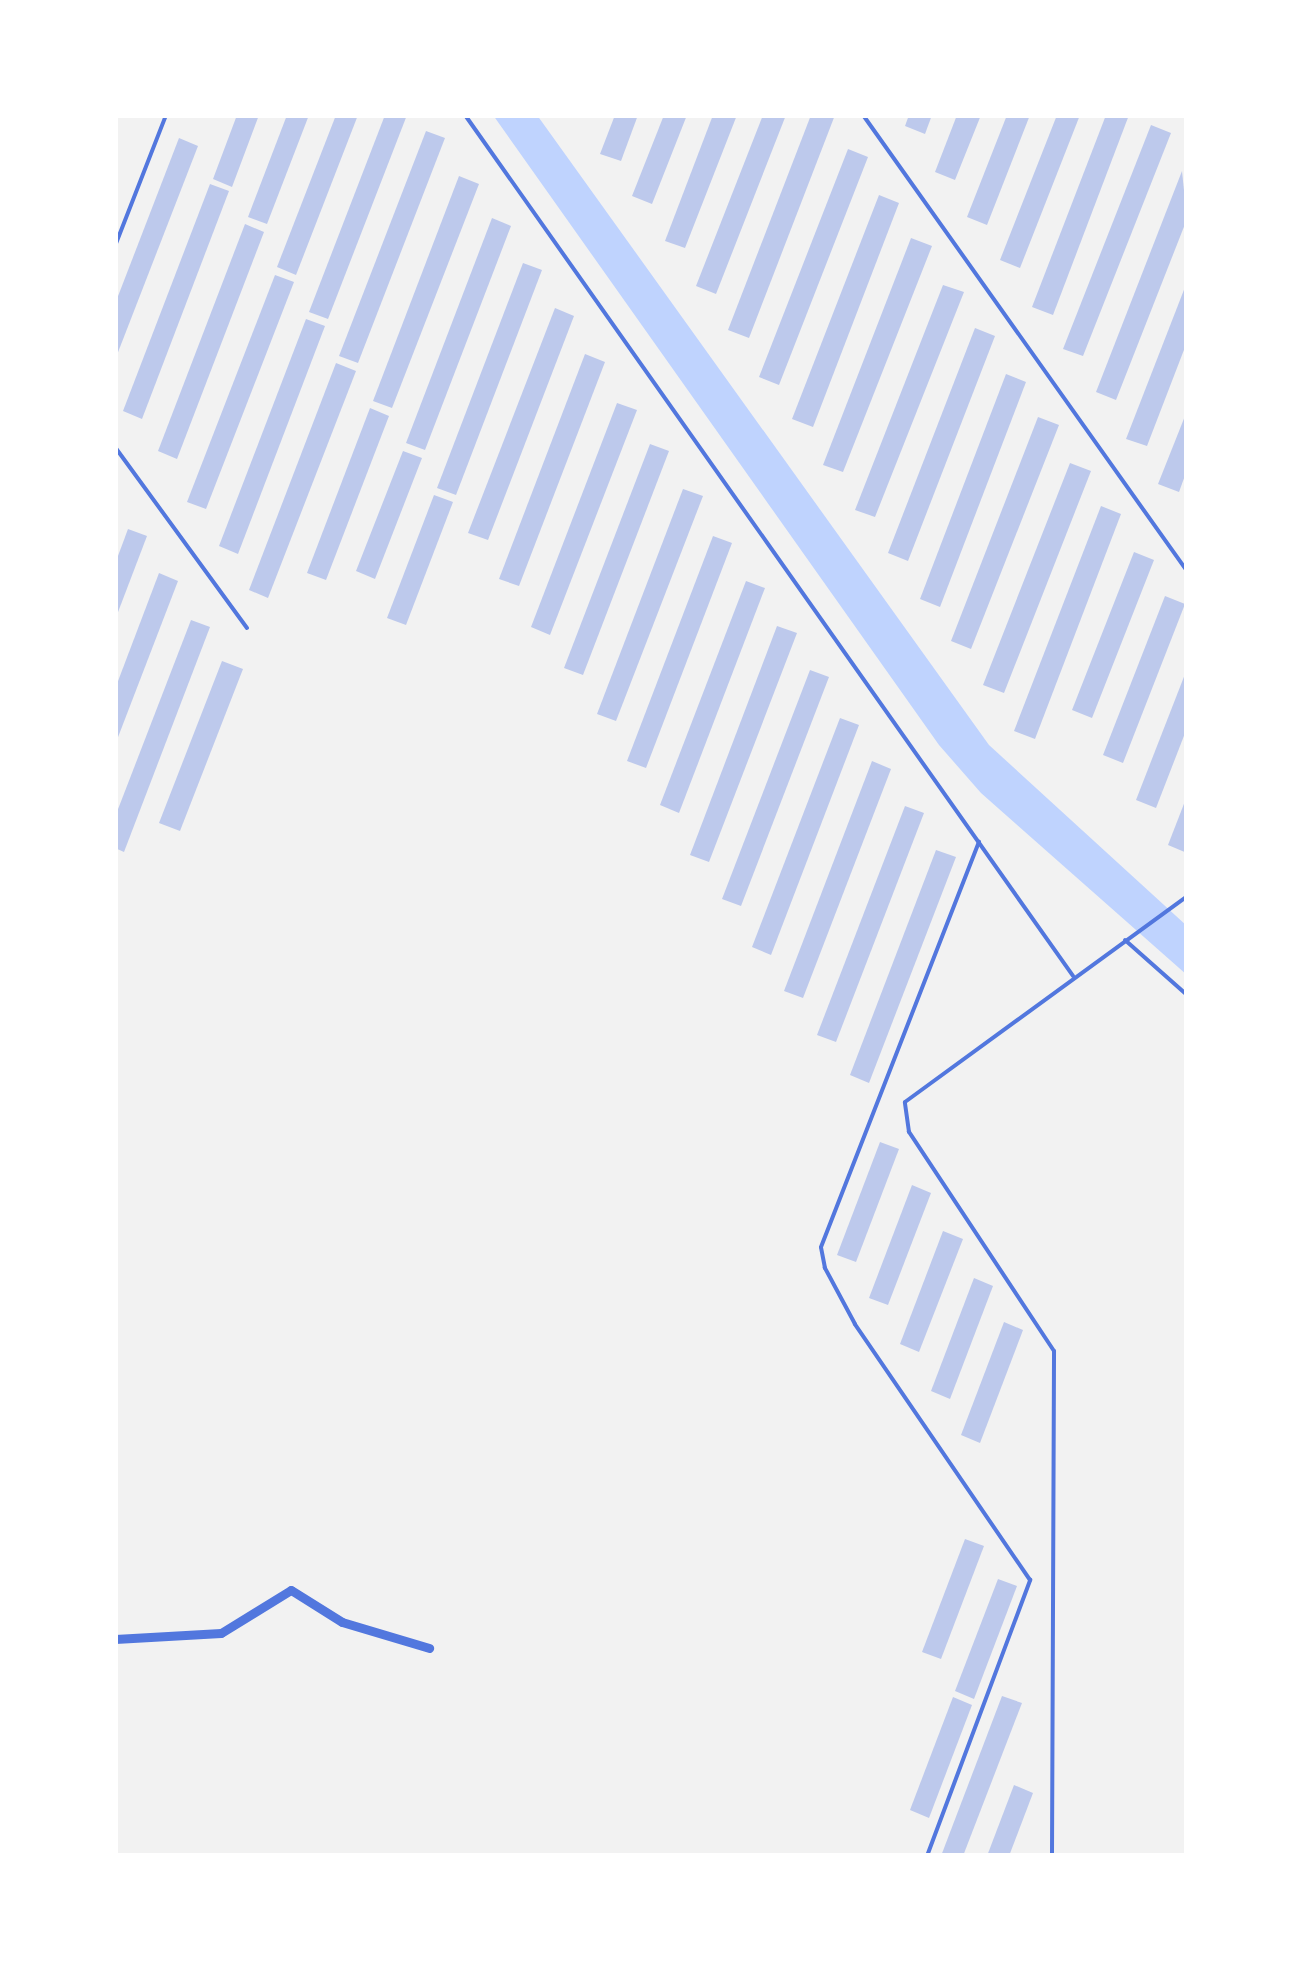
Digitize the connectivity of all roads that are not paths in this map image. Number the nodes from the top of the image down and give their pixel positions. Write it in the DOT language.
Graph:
graph roads {
  1 [pos="166,115"];
  2 [pos="465,115"];
  3 [pos="863,115"];
  4 [pos="115,246"];
  5 [pos="115,448"];
  6 [pos="1187,571"];
  7 [pos="247,628"];
  8 [pos="980,842"];
  9 [pos="1187,896"];
  10 [pos="1125,940"];
  11 [pos="1073,976"];
  12 [pos="1187,995"];
  13 [pos="115,1639"];
  14 [pos="429,1648"];
  15 [pos="927,1856"];
  16 [pos="1052,1856"];
  1 -- 4 [label="lane"];
  2 -- 8 [label="lane"];
  3 -- 6 [label="lane"];
  5 -- 7 [label="lane"];
  8 -- 11 [label="lane"];
  8 -- 15 [label="lane"];
  9 -- 10 [label="lane"];
  10 -- 11 [label="lane"];
  10 -- 12 [label="lane"];
  11 -- 16 [label="lane"];
  13 -- 14 [label="street"];
}
